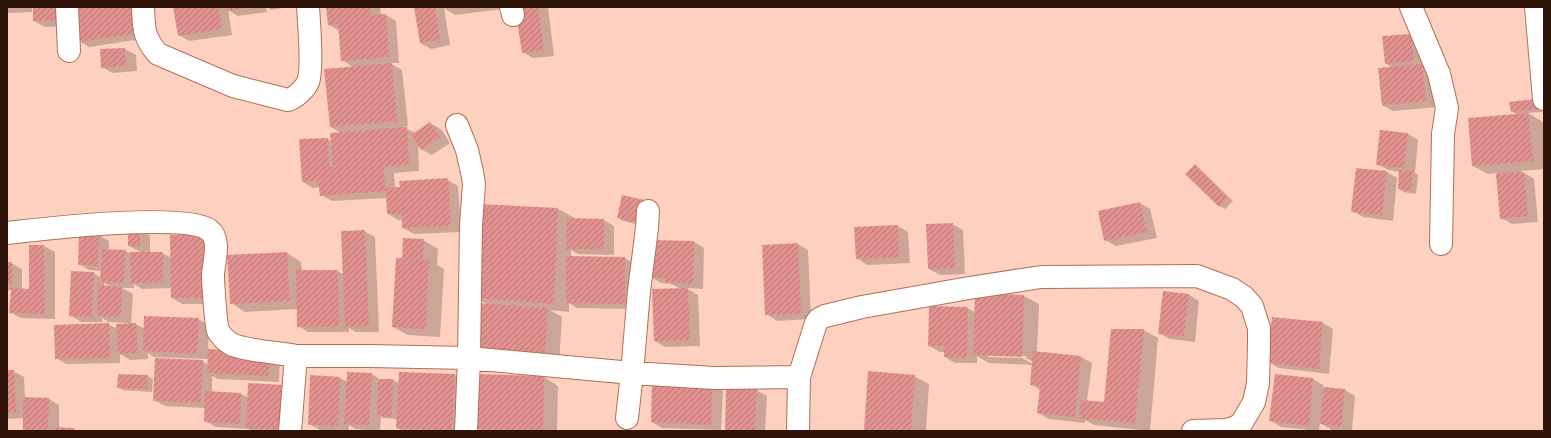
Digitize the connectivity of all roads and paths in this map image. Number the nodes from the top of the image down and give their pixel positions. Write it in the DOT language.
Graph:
graph roads {
  1 [pos="67,7"];
  2 [pos="142,7"];
  3 [pos="308,7"];
  4 [pos="1411,7"];
  5 [pos="1536,7"];
  6 [pos="69,51"];
  7 [pos="1544,99"];
  8 [pos="457,125"];
  9 [pos="648,211"];
  10 [pos="7,233"];
  11 [pos="1441,244"];
  12 [pos="296,356"];
  13 [pos="469,358"];
  14 [pos="632,373"];
  15 [pos="799,377"];
  16 [pos="627,418"];
  17 [pos="290,431"];
  18 [pos="466,431"];
  19 [pos="798,431"];
  20 [pos="1193,431"];
  1 -- 6 [label="street"];
  2 -- 3 [label="street"];
  4 -- 11 [label="street"];
  5 -- 7 [label="street"];
  8 -- 13 [label="street"];
  9 -- 14 [label="street"];
  10 -- 12 [label="street"];
  12 -- 13 [label="street"];
  12 -- 17 [label="street"];
  13 -- 14 [label="street"];
  13 -- 18 [label="street"];
  14 -- 15 [label="street"];
  14 -- 16 [label="street"];
  15 -- 19 [label="street"];
  15 -- 20 [label="street"];
}
